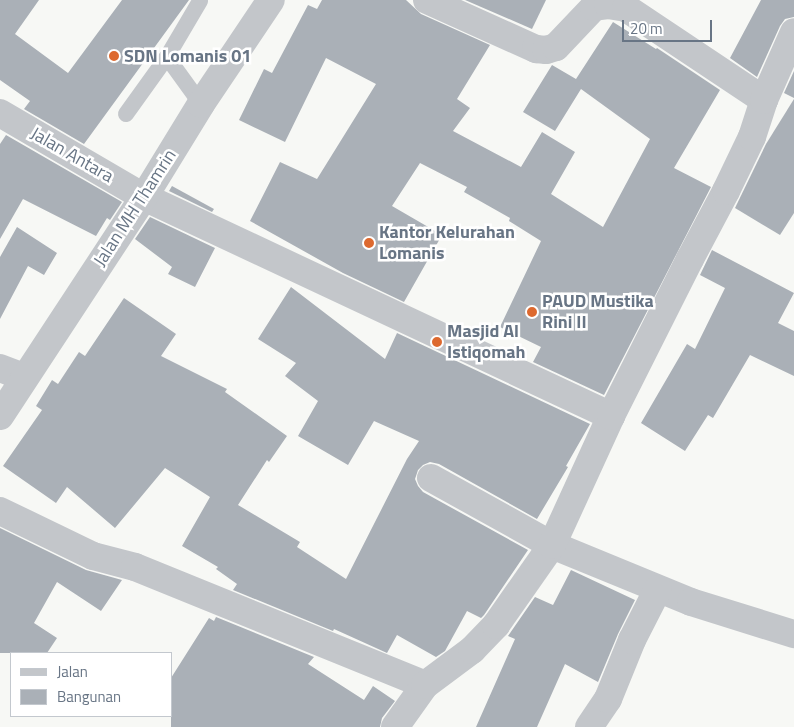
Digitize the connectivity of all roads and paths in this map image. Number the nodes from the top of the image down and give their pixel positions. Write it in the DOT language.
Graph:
graph roads {
  1 [pos="271,0"];
  2 [pos="427,0"];
  3 [pos="200,1"];
  4 [pos="794,32"];
  5 [pos="167,57"];
  6 [pos="764,100"];
  7 [pos="201,104"];
  8 [pos="0,113"];
  9 [pos="126,114"];
  10 [pos="144,197"];
  11 [pos="12,372"];
  12 [pos="0,416"];
  13 [pos="611,416"];
  14 [pos="431,478"];
  15 [pos="0,511"];
  16 [pos="552,545"];
  17 [pos="658,589"];
  18 [pos="794,634"];
  19 [pos="425,685"];
  20 [pos="395,727"];
  21 [pos="589,727"];
  1 -- 7 [label="street, Jalan MH Thamrin"];
  2 -- 6 [label="street"];
  3 -- 5 [label="lane"];
  4 -- 6 [label="street"];
  5 -- 7 [label="lane"];
  5 -- 9 [label="lane"];
  6 -- 13 [label="street"];
  7 -- 10 [label="street, Jalan MH Thamrin"];
  8 -- 10 [label="street, Jalan Antara"];
  10 -- 11 [label="street, Jalan MH Thamrin"];
  10 -- 13 [label="street, Jalan Antara"];
  11 -- 12 [label="street, Jalan MH Thamrin"];
  13 -- 16 [label="street"];
  14 -- 16 [label="street"];
  15 -- 19 [label="street"];
  16 -- 17 [label="street"];
  16 -- 19 [label="street"];
  17 -- 18 [label="street"];
  17 -- 21 [label="street"];
  19 -- 20 [label="street"];
}
